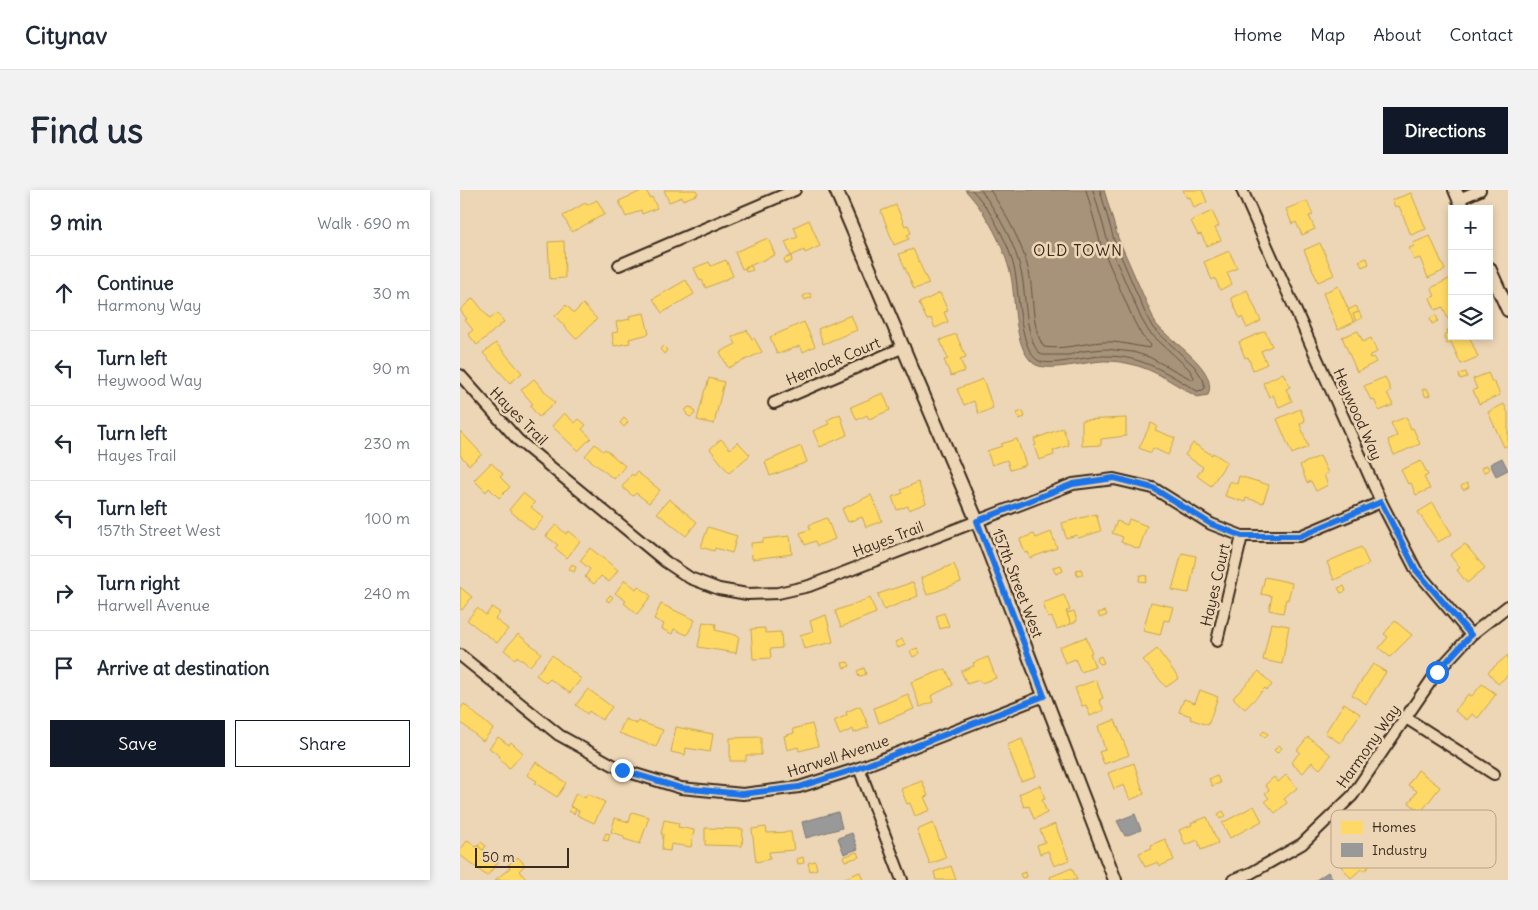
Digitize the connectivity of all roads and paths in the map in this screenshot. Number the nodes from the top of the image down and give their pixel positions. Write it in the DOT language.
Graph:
graph roads {
  1 [pos="795,190"];
  2 [pos="836,190"];
  3 [pos="1242,190"];
  4 [pos="1480,190"];
  5 [pos="1459,199"];
  6 [pos="619,265"];
  7 [pos="1493,277"];
  8 [pos="1508,310"];
  9 [pos="904,347"];
  10 [pos="460,375"];
  11 [pos="774,403"];
  12 [pos="1381,502"];
  13 [pos="977,521"];
  14 [pos="1242,536"];
  15 [pos="1508,606"];
  16 [pos="1471,635"];
  17 [pos="1217,641"];
  18 [pos="460,656"];
  19 [pos="1044,696"];
  20 [pos="1406,718"];
  21 [pos="859,768"];
  22 [pos="1494,774"];
  23 [pos="1338,810"];
  24 [pos="1331,817"];
  25 [pos="902,880"];
  26 [pos="1115,880"];
  27 [pos="1234,880"];
  1 -- 6 [label="street"];
  2 -- 9 [label="street, 157th Street West"];
  3 -- 12 [label="street, Heywood Way"];
  4 -- 5 [label="street"];
  7 -- 8 [label="street"];
  9 -- 11 [label="street, Hemlock Court"];
  9 -- 13 [label="street, 157th Street West"];
  10 -- 13 [label="street, Hayes Trail"];
  12 -- 14 [label="street, Hayes Trail"];
  12 -- 16 [label="street, Heywood Way"];
  13 -- 14 [label="street, Hayes Trail"];
  13 -- 19 [label="street, 157th Street West"];
  14 -- 17 [label="street, Hayes Court"];
  15 -- 16 [label="street, Harmony Way"];
  16 -- 20 [label="street, Harmony Way"];
  18 -- 21 [label="street, Harwell Avenue"];
  19 -- 21 [label="street, Harwell Avenue"];
  19 -- 26 [label="street, 157th Street West"];
  20 -- 22 [label="street"];
  20 -- 23 [label="street, Harmony Way"];
  21 -- 25 [label="street"];
  24 -- 27 [label="street, Harmony Way"];
}
